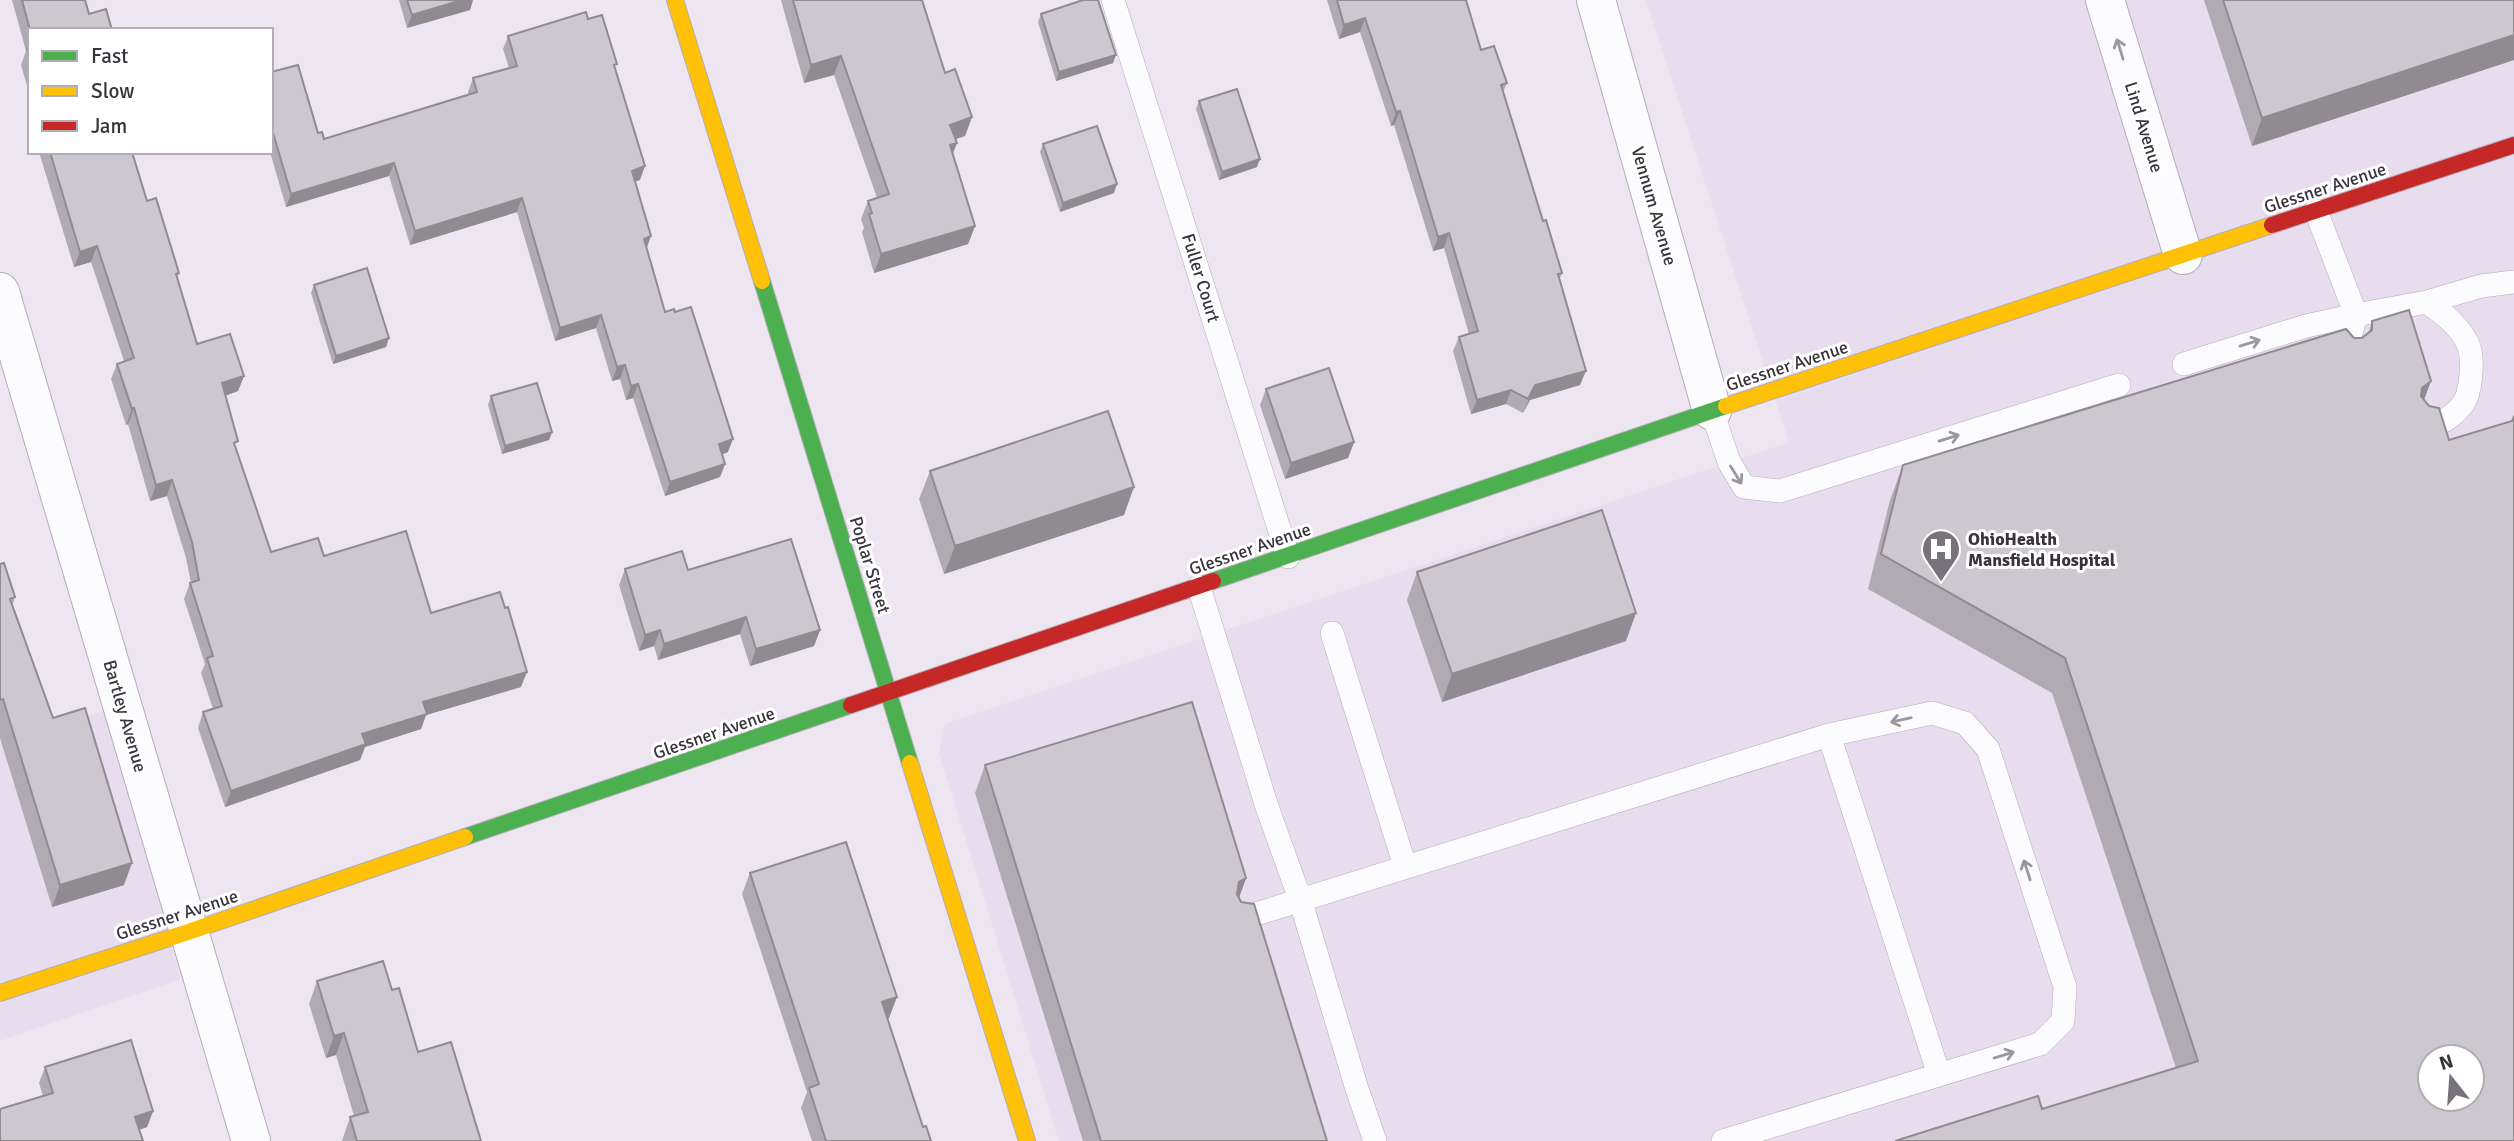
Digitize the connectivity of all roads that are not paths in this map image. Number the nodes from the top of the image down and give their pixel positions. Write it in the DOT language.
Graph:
graph roads {
  1 [pos="675,0"];
  2 [pos="1113,0"];
  3 [pos="1596,0"];
  4 [pos="2105,0"];
  5 [pos="2514,145"];
  6 [pos="2316,211"];
  7 [pos="2183,255"];
  8 [pos="2514,282"];
  9 [pos="0,292"];
  10 [pos="2427,302"];
  11 [pos="2356,315"];
  12 [pos="2346,360"];
  13 [pos="2184,364"];
  14 [pos="2119,384"];
  15 [pos="1713,411"];
  16 [pos="2422,429"];
  17 [pos="1288,557"];
  18 [pos="1199,587"];
  19 [pos="1332,633"];
  20 [pos="889,693"];
  21 [pos="1829,735"];
  22 [pos="1405,866"];
  23 [pos="1300,899"];
  24 [pos="1240,919"];
  25 [pos="188,932"];
  26 [pos="0,993"];
  27 [pos="1939,1075"];
  28 [pos="251,1141"];
  29 [pos="1027,1141"];
  30 [pos="1375,1141"];
  31 [pos="1723,1141"];
  1 -- 20 [label="street, Poplar Street"];
  2 -- 17 [label="lane, Fuller Court"];
  3 -- 15 [label="street, Vennum Avenue"];
  7 -- 4 [label="street, Lind Avenue, one-way"];
  5 -- 6 [label="street, Glessner Avenue"];
  6 -- 7 [label="street, Glessner Avenue"];
  6 -- 11 [label="lane"];
  7 -- 15 [label="street, Glessner Avenue"];
  8 -- 10 [label="lane"];
  9 -- 25 [label="street, Bartley Avenue"];
  10 -- 11 [label="lane"];
  10 -- 16 [label="lane"];
  11 -- 12 [label="lane"];
  13 -- 11 [label="lane, one-way"];
  15 -- 14 [label="lane, one-way"];
  15 -- 17 [label="street, Glessner Avenue"];
  17 -- 18 [label="street, Glessner Avenue"];
  18 -- 20 [label="street, Glessner Avenue"];
  18 -- 23 [label="lane"];
  19 -- 22 [label="lane"];
  20 -- 25 [label="street, Glessner Avenue"];
  20 -- 29 [label="street, Poplar Street"];
  21 -- 22 [label="lane"];
  21 -- 27 [label="lane"];
  27 -- 21 [label="lane, one-way"];
  22 -- 23 [label="lane"];
  23 -- 24 [label="lane"];
  23 -- 30 [label="lane"];
  25 -- 26 [label="street, Glessner Avenue"];
  25 -- 28 [label="street, Bartley Avenue"];
  27 -- 31 [label="lane"];
}
